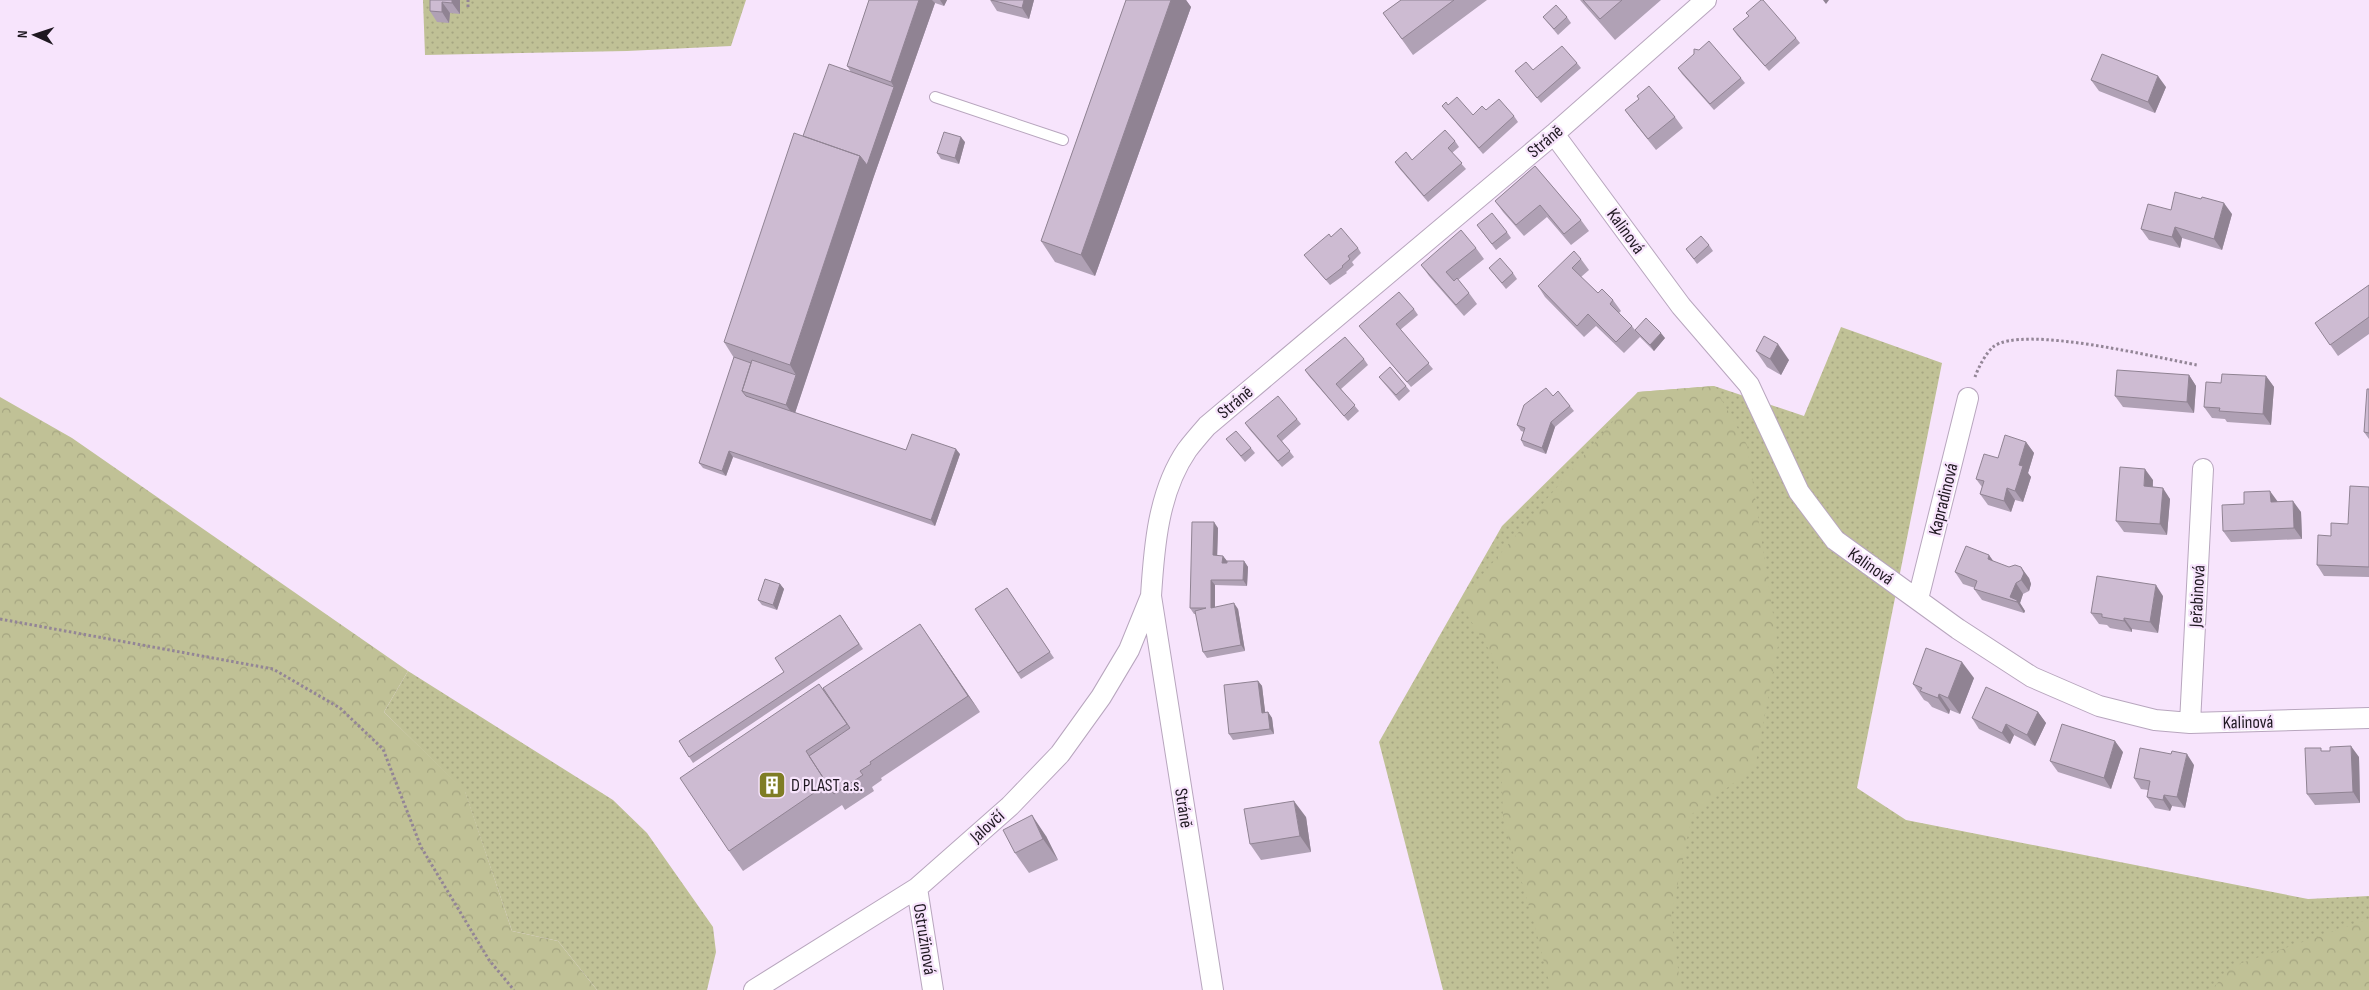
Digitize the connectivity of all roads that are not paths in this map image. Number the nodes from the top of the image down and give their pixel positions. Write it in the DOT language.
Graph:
graph roads {
  1 [pos="1706,0"];
  2 [pos="935,97"];
  3 [pos="1554,134"];
  4 [pos="1063,140"];
  5 [pos="1968,398"];
  6 [pos="2204,469"];
  7 [pos="1151,596"];
  8 [pos="1918,599"];
  9 [pos="2369,718"];
  10 [pos="2190,723"];
  11 [pos="918,888"];
  12 [pos="754,990"];
  13 [pos="933,990"];
  14 [pos="1213,990"];
  1 -- 3 [label="street, Stráně"];
  2 -- 4 [label="lane"];
  3 -- 7 [label="street, Stráně"];
  3 -- 8 [label="street, Kalinová"];
  5 -- 8 [label="street, Kapradinová"];
  6 -- 10 [label="street, Jeřabinová"];
  7 -- 11 [label="street, Jalovčí"];
  7 -- 14 [label="street, Stráně"];
  8 -- 10 [label="street, Kalinová"];
  9 -- 10 [label="street, Kalinová"];
  11 -- 12 [label="street, Jalovčí"];
  11 -- 13 [label="street, Ostružinová"];
}
